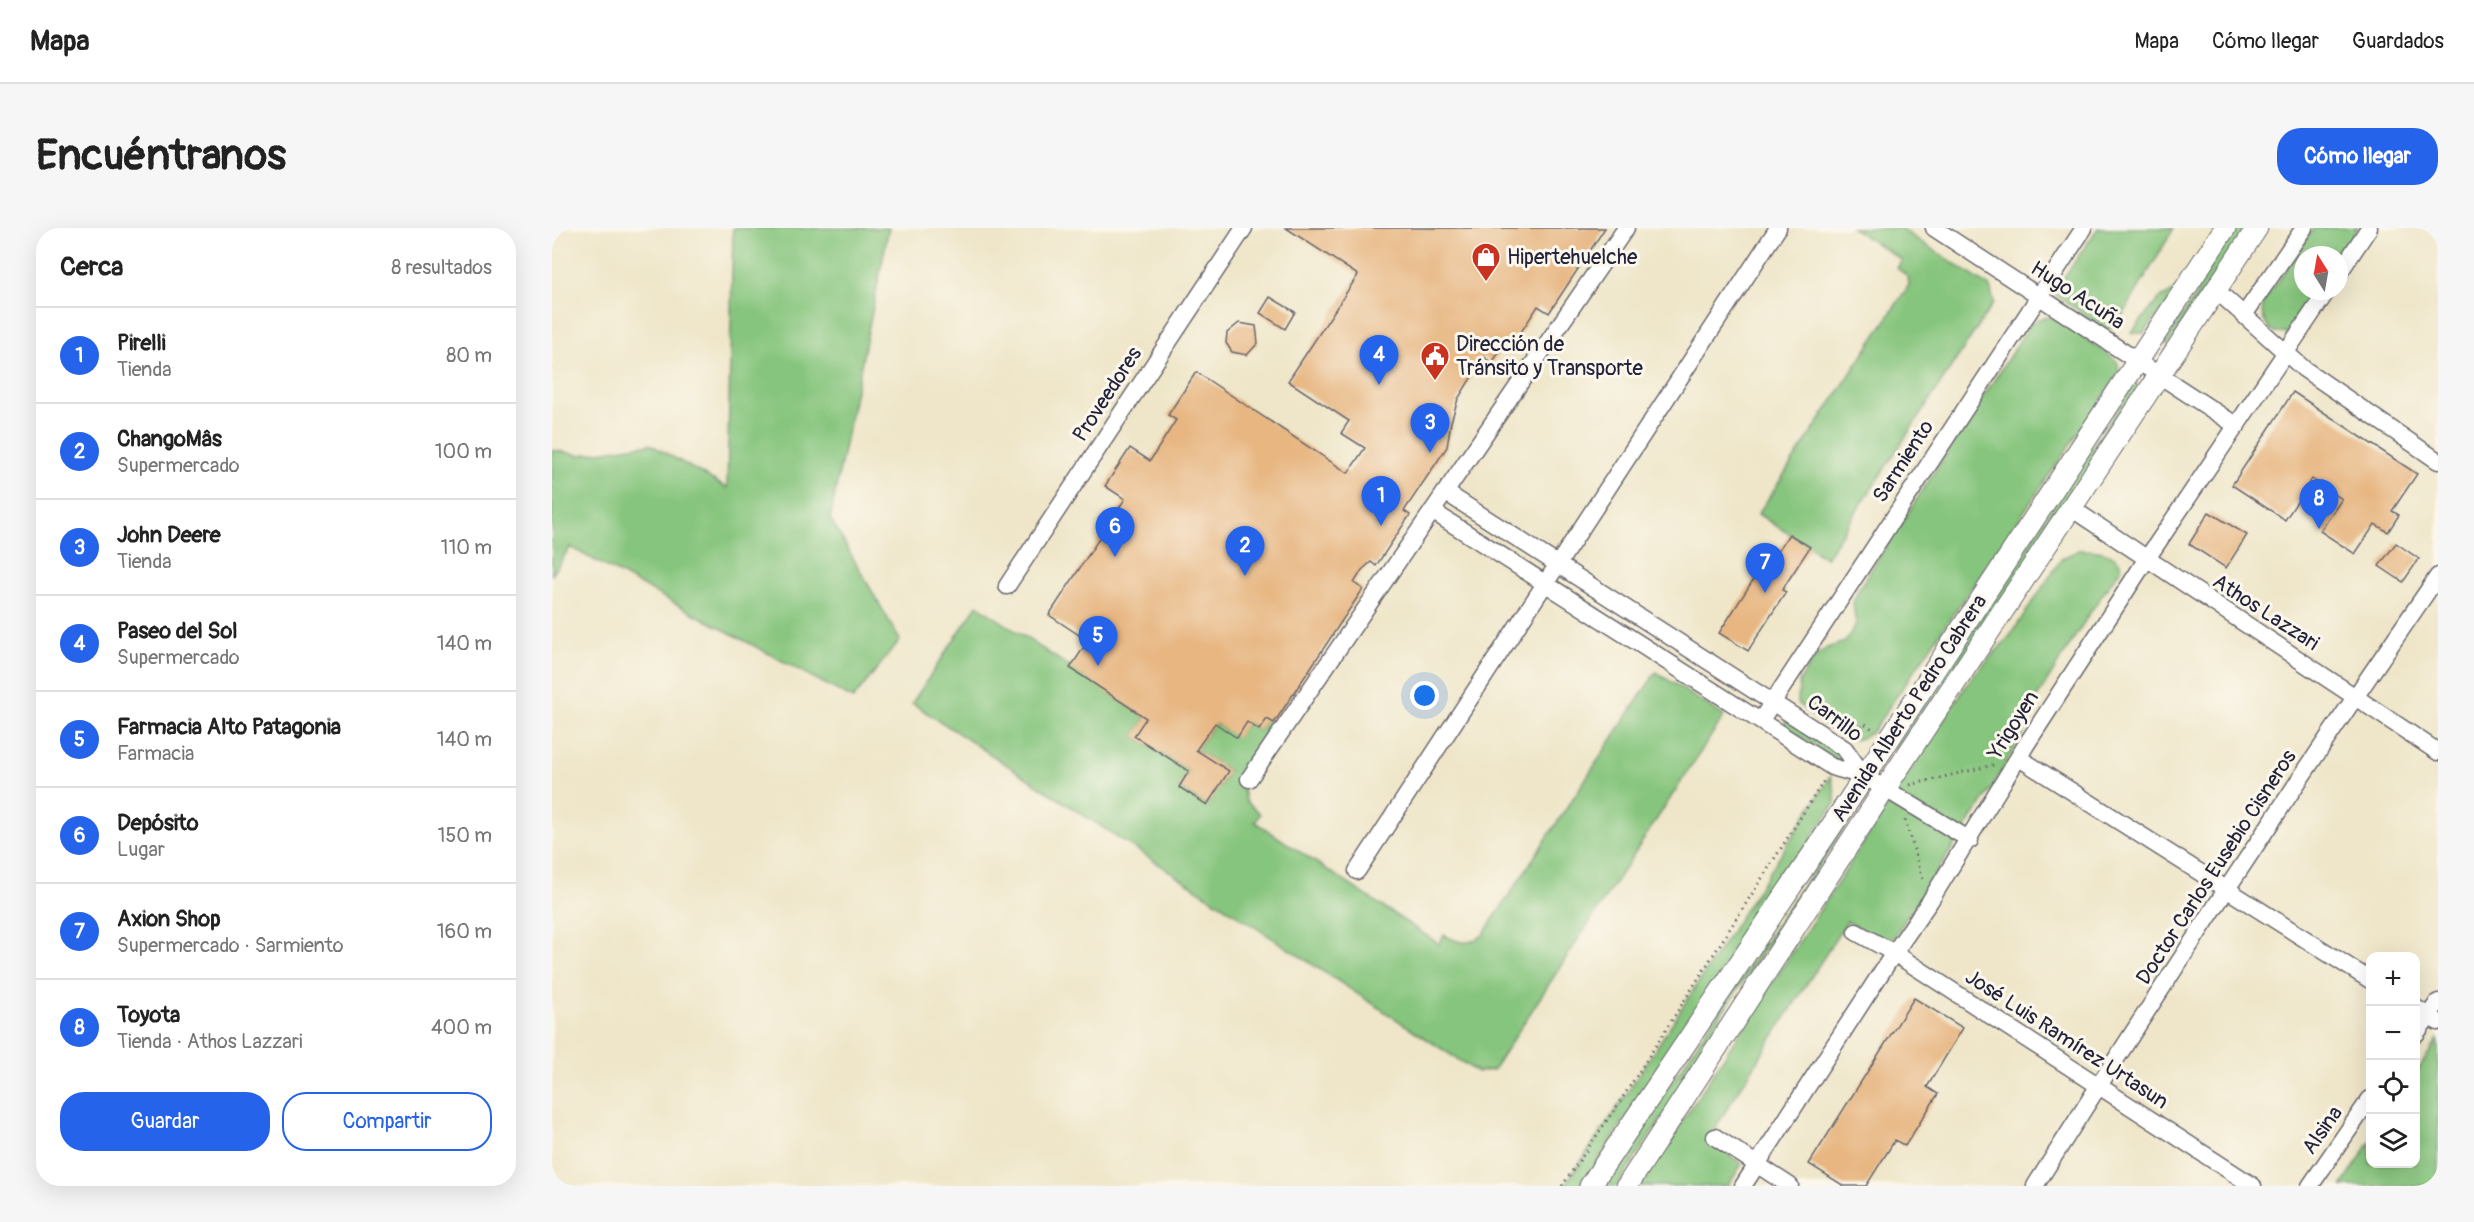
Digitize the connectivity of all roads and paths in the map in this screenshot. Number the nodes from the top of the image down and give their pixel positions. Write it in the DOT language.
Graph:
graph roads {
  1 [pos="1244,228"];
  2 [pos="1626,228"];
  3 [pos="1767,228"];
  4 [pos="1778,228"];
  5 [pos="1934,228"];
  6 [pos="2084,228"];
  7 [pos="2225,228"];
  8 [pos="2257,228"];
  9 [pos="2304,228"];
  10 [pos="2369,228"];
  11 [pos="2348,260"];
  12 [pos="2216,290"];
  13 [pos="2038,296"];
  14 [pos="2321,300"];
  15 [pos="2244,315"];
  16 [pos="2286,353"];
  17 [pos="2137,361"];
  18 [pos="2159,375"];
  19 [pos="2237,426"];
  20 [pos="2438,461"];
  21 [pos="1445,492"];
  22 [pos="2071,508"];
  23 [pos="1432,511"];
  24 [pos="2146,560"];
  25 [pos="1554,562"];
  26 [pos="2438,576"];
  27 [pos="1541,582"];
  28 [pos="1007,586"];
  29 [pos="2355,696"];
  30 [pos="1773,701"];
  31 [pos="1761,720"];
  32 [pos="1889,739"];
  33 [pos="1845,749"];
  34 [pos="2438,752"];
  35 [pos="2019,758"];
  36 [pos="1832,767"];
  37 [pos="1864,776"];
  38 [pos="1249,779"];
  39 [pos="1892,795"];
  40 [pos="1970,840"];
  41 [pos="1353,869"];
  42 [pos="2227,890"];
  43 [pos="1930,901"];
  44 [pos="1856,932"];
  45 [pos="1894,953"];
  46 [pos="2366,977"];
  47 [pos="2438,1002"];
  48 [pos="2427,1015"];
  49 [pos="2097,1087"];
  50 [pos="2366,1105"];
  51 [pos="1715,1137"];
  52 [pos="1757,1165"];
  53 [pos="1562,1186"];
  54 [pos="1590,1186"];
  55 [pos="1627,1186"];
  56 [pos="1743,1186"];
  57 [pos="1790,1186"];
  58 [pos="2035,1186"];
  59 [pos="2253,1186"];
  60 [pos="2310,1186"];
  1 -- 28 [label="street, Proveedores"];
  2 -- 21 [label="street"];
  3 -- 25 [label="street"];
  4 -- 25 [label="street"];
  5 -- 13 [label="street, Hugo Acuña"];
  6 -- 13 [label="street, Sarmiento"];
  7 -- 17 [label="main road, Avenida Alberto Pedro Cabrera"];
  8 -- 12 [label="main road, Avenida Alberto Pedro Cabrera"];
  9 -- 15 [label="street"];
  10 -- 11 [label="street"];
  12 -- 15 [label="street"];
  12 -- 18 [label="main road, Avenida Alberto Pedro Cabrera"];
  13 -- 17 [label="street, Hugo Acuña"];
  13 -- 30 [label="street, Sarmiento"];
  14 -- 16 [label="street, Yrigoyen"];
  15 -- 16 [label="street"];
  16 -- 19 [label="street, Yrigoyen"];
  16 -- 20 [label="street"];
  17 -- 18 [label="street, Hugo Acuña"];
  17 -- 32 [label="main road, Avenida Alberto Pedro Cabrera"];
  18 -- 19 [label="street, Hugo Acuña"];
  18 -- 22 [label="main road, Avenida Alberto Pedro Cabrera"];
  19 -- 24 [label="street, Yrigoyen"];
  21 -- 23 [label="street"];
  21 -- 25 [label="street, Carrillo"];
  22 -- 24 [label="street, Athos Lazzari"];
  22 -- 39 [label="main road, Avenida Alberto Pedro Cabrera"];
  23 -- 27 [label="street, Carrillo"];
  23 -- 38 [label="street"];
  24 -- 29 [label="street, Athos Lazzari"];
  24 -- 35 [label="street, Yrigoyen"];
  25 -- 27 [label="street"];
  25 -- 30 [label="street, Carrillo"];
  26 -- 29 [label="street, Doctor Carlos Eusebio Cisneros"];
  27 -- 31 [label="street, Carrillo"];
  27 -- 41 [label="street"];
  29 -- 34 [label="street, Athos Lazzari"];
  29 -- 42 [label="street, Doctor Carlos Eusebio Cisneros"];
  30 -- 31 [label="street, Sarmiento"];
  30 -- 33 [label="street, Carrillo"];
  31 -- 36 [label="street, Carrillo"];
  32 -- 33 [label="path"];
  32 -- 37 [label="main road, Avenida Alberto Pedro Cabrera"];
  33 -- 37 [label="street, Carrillo"];
  35 -- 39 [label="path"];
  35 -- 40 [label="street, Yrigoyen"];
  35 -- 42 [label="street"];
  36 -- 37 [label="street, Carrillo"];
  36 -- 53 [label="path"];
  37 -- 39 [label="street, Carrillo"];
  37 -- 54 [label="main road, Avenida Alberto Pedro Cabrera"];
  39 -- 40 [label="street, Carrillo"];
  39 -- 43 [label="path"];
  39 -- 55 [label="main road, Avenida Alberto Pedro Cabrera"];
  40 -- 43 [label="street, Yrigoyen"];
  42 -- 46 [label="street"];
  42 -- 49 [label="street, Doctor Carlos Eusebio Cisneros"];
  43 -- 45 [label="street, Yrigoyen"];
  44 -- 45 [label="street, José Luis Ramírez Urtasun"];
  45 -- 49 [label="street, José Luis Ramírez Urtasun"];
  45 -- 52 [label="street, Yrigoyen"];
  47 -- 48 [label="street"];
  49 -- 58 [label="street, Doctor Carlos Eusebio Cisneros"];
  49 -- 59 [label="street, José Luis Ramírez Urtasun"];
  50 -- 60 [label="street, Alsina"];
  51 -- 52 [label="street"];
  52 -- 56 [label="street, Yrigoyen"];
  52 -- 57 [label="street"];
}
